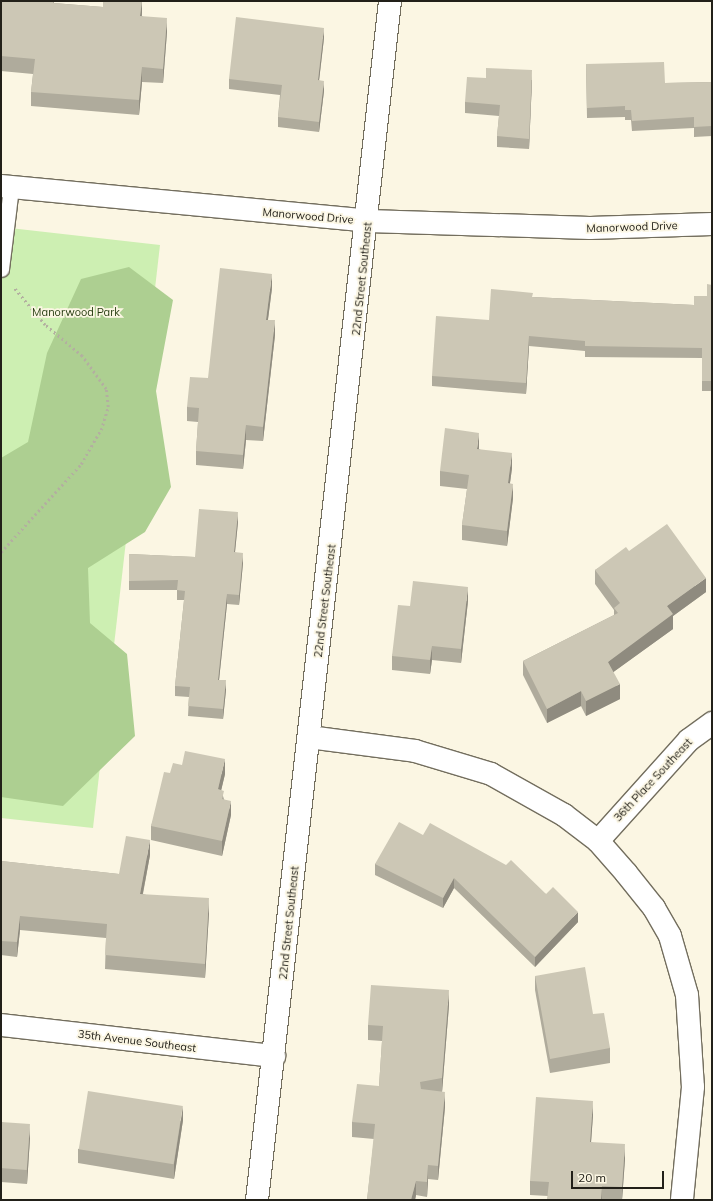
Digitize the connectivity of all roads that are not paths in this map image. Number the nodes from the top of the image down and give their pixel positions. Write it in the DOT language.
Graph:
graph roads {
  1 [pos="390,1"];
  2 [pos="6,186"];
  3 [pos="368,221"];
  4 [pos="712,224"];
  5 [pos="1,269"];
  6 [pos="712,723"];
  7 [pos="310,737"];
  8 [pos="598,841"];
  9 [pos="1,1025"];
  10 [pos="274,1056"];
  11 [pos="257,1200"];
  12 [pos="682,1200"];
  1 -- 3 [label="street, 22nd Street Southeast"];
  2 -- 3 [label="street, Manorwood Drive"];
  2 -- 5 [label="lane"];
  3 -- 4 [label="street, Manorwood Drive"];
  3 -- 7 [label="street, 22nd Street Southeast"];
  6 -- 8 [label="street, 36th Place Southeast"];
  7 -- 8 [label="street"];
  7 -- 10 [label="street, 22nd Street Southeast"];
  8 -- 12 [label="street"];
  9 -- 10 [label="street, 35th Avenue Southeast"];
  10 -- 11 [label="street, 22nd Street Southeast"];
}
